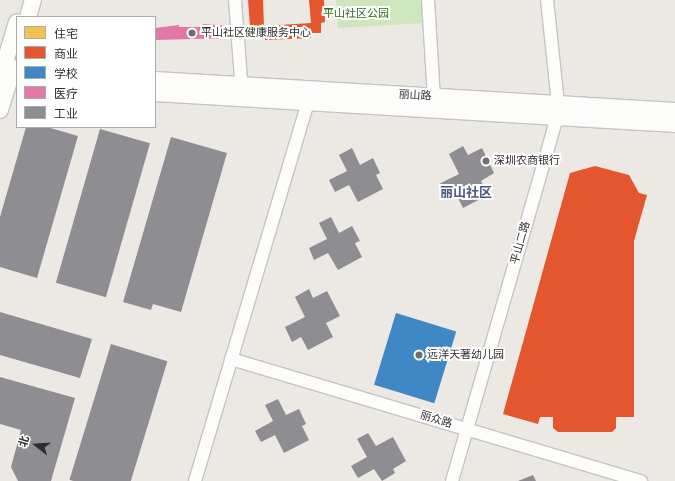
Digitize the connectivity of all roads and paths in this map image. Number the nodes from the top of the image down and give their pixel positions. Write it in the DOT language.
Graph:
graph roads {
  1 [pos="24,0"];
  2 [pos="33,0"];
  3 [pos="235,0"];
  4 [pos="428,0"];
  5 [pos="547,0"];
  6 [pos="18,16"];
  7 [pos="28,16"];
  8 [pos="16,27"];
  9 [pos="16,55"];
  10 [pos="7,75"];
  11 [pos="156,80"];
  12 [pos="241,92"];
  13 [pos="156,93"];
  14 [pos="434,97"];
  15 [pos="308,102"];
  16 [pos="0,110"];
  17 [pos="557,111"];
  18 [pos="675,111"];
  19 [pos="675,124"];
  20 [pos="231,359"];
  21 [pos="467,429"];
  22 [pos="195,481"];
  23 [pos="452,481"];
  24 [pos="641,481"];
  1 -- 6 [label="street"];
  2 -- 7 [label="street"];
  3 -- 12 [label="street"];
  4 -- 14 [label="street"];
  5 -- 17 [label="street, 平山二路"];
  8 -- 10 [label="street"];
  9 -- 10 [label="street"];
  10 -- 16 [label="street"];
  11 -- 12 [label="street, 丽山路"];
  12 -- 13 [label="street, 丽山路"];
  12 -- 14 [label="street, 丽山路"];
  12 -- 15 [label="street, 丽山路"];
  14 -- 17 [label="street, 丽山路"];
  15 -- 17 [label="street, 丽山路"];
  15 -- 20 [label="street"];
  17 -- 18 [label="street, 丽山路"];
  17 -- 19 [label="street, 丽山路"];
  17 -- 21 [label="street, 平山二路"];
  20 -- 21 [label="street, 丽众路"];
  20 -- 22 [label="street"];
  21 -- 23 [label="street, 平山二路"];
  21 -- 24 [label="street, 丽众路"];
}
